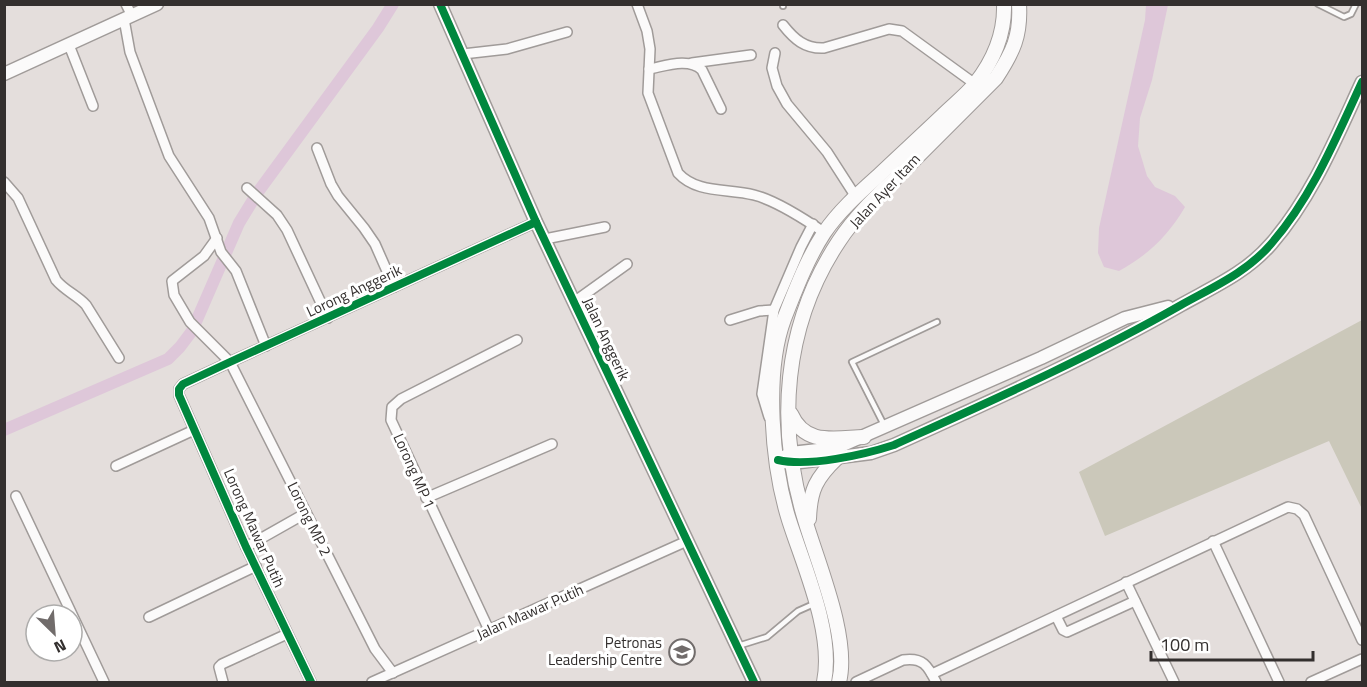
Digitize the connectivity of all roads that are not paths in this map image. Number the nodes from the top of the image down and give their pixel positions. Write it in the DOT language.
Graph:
graph roads {
  1 [pos="157,4"];
  2 [pos="440,4"];
  3 [pos="637,4"];
  4 [pos="1004,4"];
  5 [pos="1019,4"];
  6 [pos="1318,4"];
  7 [pos="1356,4"];
  8 [pos="127,13"];
  9 [pos="783,25"];
  10 [pos="567,32"];
  11 [pos="69,45"];
  12 [pos="775,53"];
  13 [pos="462,54"];
  14 [pos="751,55"];
  15 [pos="690,63"];
  16 [pos="649,69"];
  17 [pos="4,75"];
  18 [pos="1362,82"];
  19 [pos="975,84"];
  20 [pos="93,106"];
  21 [pos="721,109"];
  22 [pos="317,148"];
  23 [pos="4,182"];
  24 [pos="252,193"];
  25 [pos="856,197"];
  26 [pos="536,222"];
  27 [pos="813,224"];
  28 [pos="605,226"];
  29 [pos="825,233"];
  30 [pos="217,238"];
  31 [pos="545,239"];
  32 [pos="627,264"];
  33 [pos="394,287"];
  34 [pos="574,302"];
  35 [pos="1184,303"];
  36 [pos="774,310"];
  37 [pos="328,318"];
  38 [pos="730,320"];
  39 [pos="937,322"];
  40 [pos="517,340"];
  41 [pos="266,346"];
  42 [pos="119,358"];
  43 [pos="1041,358"];
  44 [pos="230,362"];
  45 [pos="1051,374"];
  46 [pos="183,384"];
  47 [pos="788,406"];
  48 [pos="885,428"];
  49 [pos="194,430"];
  50 [pos="774,434"];
  51 [pos="864,437"];
  52 [pos="552,444"];
  53 [pos="837,458"];
  54 [pos="787,459"];
  55 [pos="116,466"];
  56 [pos="16,496"];
  57 [pos="426,498"];
  58 [pos="306,513"];
  59 [pos="808,531"];
  60 [pos="1213,541"];
  61 [pos="687,542"];
  62 [pos="246,547"];
  63 [pos="256,566"];
  64 [pos="1126,582"];
  65 [pos="1135,601"];
  66 [pos="816,603"];
  67 [pos="1056,616"];
  68 [pos="149,617"];
  69 [pos="489,630"];
  70 [pos="287,634"];
  71 [pos="1362,640"];
  72 [pos="737,646"];
  73 [pos="1362,659"];
  74 [pos="841,663"];
  75 [pos="393,673"];
  76 [pos="866,676"];
  77 [pos="934,679"];
  78 [pos="104,682"];
  79 [pos="224,682"];
  80 [pos="311,682"];
  81 [pos="372,682"];
  82 [pos="754,682"];
  83 [pos="824,682"];
  84 [pos="839,682"];
  85 [pos="856,682"];
  86 [pos="1174,682"];
  87 [pos="1279,682"];
  88 [pos="1311,682"];
  1 -- 8 [label="street"];
  2 -- 13 [label="street, Jalan Anggerik"];
  3 -- 16 [label="street"];
  4 -- 19 [label="main road, Jalan Ayer Itam"];
  5 -- 47 [label="main road, Jalan Ayer Itam"];
  6 -- 7 [label="lane"];
  8 -- 11 [label="street"];
  8 -- 30 [label="street"];
  9 -- 19 [label="street"];
  10 -- 13 [label="street"];
  11 -- 17 [label="street"];
  11 -- 20 [label="street"];
  12 -- 25 [label="street"];
  13 -- 26 [label="street, Jalan Anggerik"];
  14 -- 15 [label="street"];
  15 -- 16 [label="street"];
  15 -- 21 [label="street"];
  16 -- 27 [label="street"];
  18 -- 35 [label="street"];
  19 -- 25 [label="main road, Jalan Ayer Itam"];
  22 -- 33 [label="street"];
  23 -- 42 [label="street"];
  24 -- 37 [label="street"];
  25 -- 29 [label="main road, Jalan Ayer Itam"];
  26 -- 31 [label="street, Jalan Anggerik"];
  26 -- 33 [label="street, Lorong Anggerik"];
  27 -- 29 [label="street"];
  27 -- 36 [label="street"];
  28 -- 31 [label="street"];
  29 -- 50 [label="main road, Jalan Ayer Itam"];
  30 -- 41 [label="street"];
  30 -- 44 [label="street, Lorong MP 2"];
  31 -- 34 [label="street, Jalan Anggerik"];
  32 -- 34 [label="street"];
  33 -- 37 [label="street, Lorong Anggerik"];
  34 -- 61 [label="street, Jalan Anggerik"];
  35 -- 43 [label="street"];
  35 -- 45 [label="street"];
  36 -- 38 [label="street"];
  36 -- 50 [label="street"];
  37 -- 41 [label="street, Lorong Anggerik"];
  39 -- 48 [label="lane"];
  40 -- 57 [label="street, Lorong MP 1"];
  41 -- 44 [label="street, Lorong Anggerik"];
  43 -- 45 [label="street"];
  43 -- 48 [label="street"];
  44 -- 46 [label="street, Lorong Anggerik"];
  44 -- 58 [label="street, Lorong MP 2"];
  45 -- 53 [label="street"];
  46 -- 49 [label="street, Lorong Mawar Putih"];
  47 -- 51 [label="main road"];
  47 -- 54 [label="main road, Jalan Ayer Itam"];
  48 -- 51 [label="street"];
  49 -- 55 [label="street"];
  49 -- 62 [label="street, Lorong Mawar Putih"];
  50 -- 54 [label="main road, Jalan Ayer Itam"];
  51 -- 54 [label="street"];
  52 -- 57 [label="street"];
  53 -- 54 [label="street"];
  53 -- 59 [label="main road"];
  54 -- 59 [label="main road, Jalan Ayer Itam"];
  54 -- 66 [label="main road, Jalan Ayer Itam"];
  56 -- 78 [label="street"];
  57 -- 69 [label="street, Lorong MP 1"];
  58 -- 62 [label="street"];
  58 -- 75 [label="street, Lorong MP 2"];
  59 -- 74 [label="main road, Jalan Ayer Itam"];
  60 -- 64 [label="street"];
  60 -- 71 [label="street"];
  60 -- 87 [label="street"];
  61 -- 69 [label="street, Jalan Mawar Putih"];
  61 -- 72 [label="street, Jalan Anggerik"];
  62 -- 63 [label="street, Lorong Mawar Putih"];
  63 -- 68 [label="street"];
  63 -- 70 [label="street, Lorong Mawar Putih"];
  64 -- 65 [label="street"];
  64 -- 67 [label="street"];
  65 -- 67 [label="street"];
  65 -- 86 [label="street"];
  66 -- 72 [label="lane"];
  66 -- 83 [label="main road, Jalan Ayer Itam"];
  67 -- 77 [label="street"];
  69 -- 75 [label="street, Jalan Mawar Putih"];
  70 -- 79 [label="street"];
  70 -- 80 [label="street, Lorong Mawar Putih"];
  72 -- 82 [label="street, Jalan Anggerik"];
  73 -- 88 [label="street"];
  74 -- 76 [label="street"];
  74 -- 84 [label="main road, Jalan Ayer Itam"];
  75 -- 81 [label="street, Jalan Mawar Putih"];
  76 -- 77 [label="street"];
  76 -- 85 [label="street"];
}
